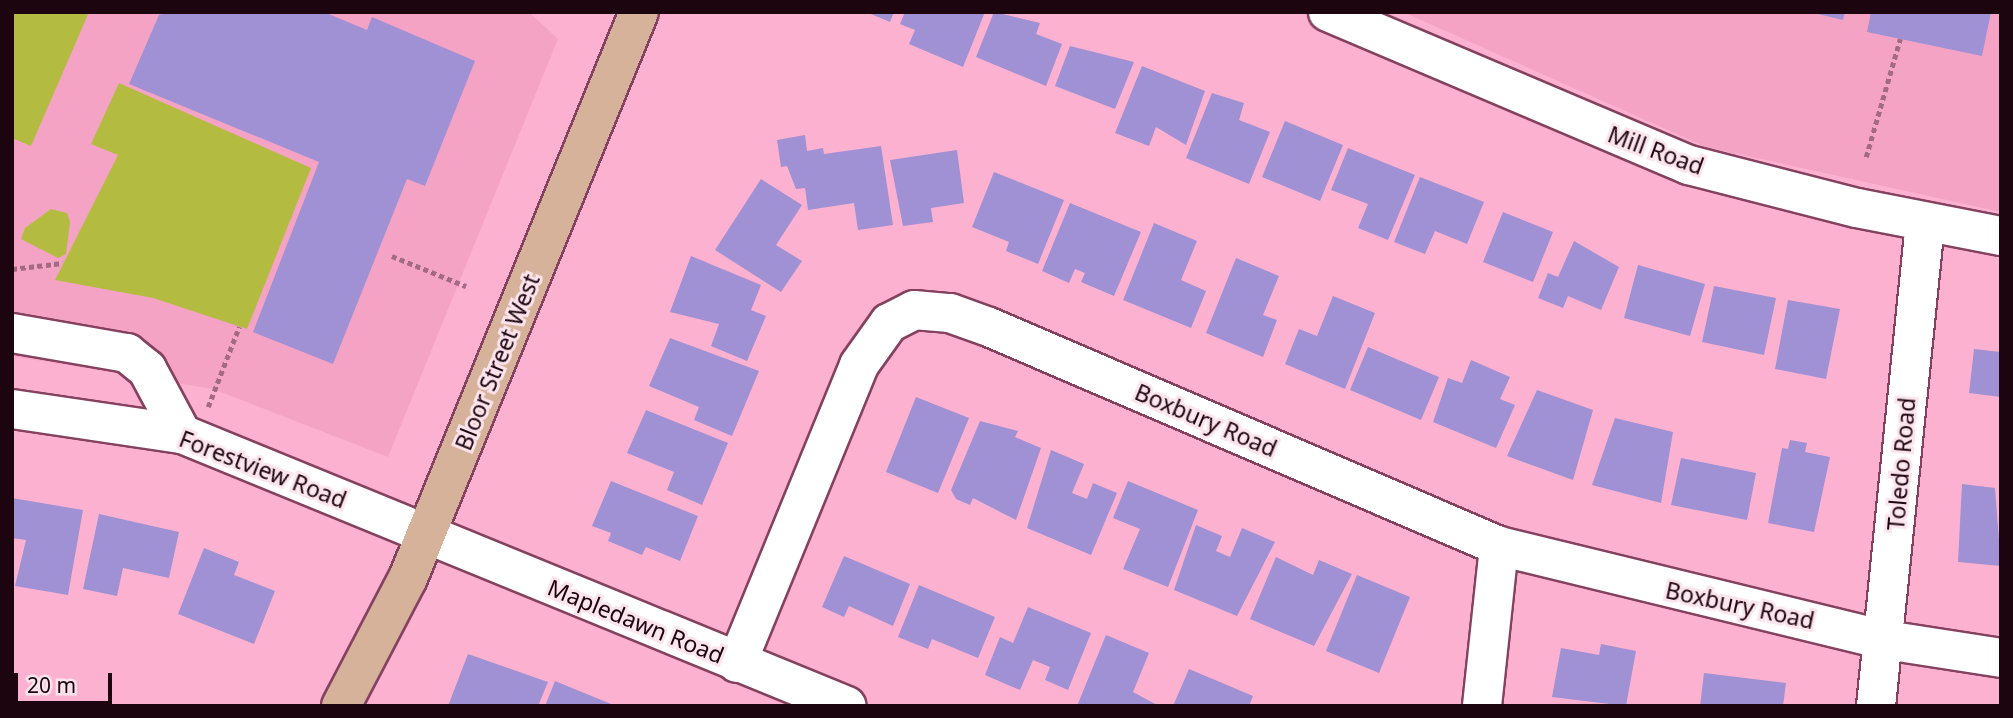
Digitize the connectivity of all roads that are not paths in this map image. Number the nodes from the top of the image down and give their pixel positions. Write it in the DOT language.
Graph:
graph roads {
  1 [pos="639,12"];
  2 [pos="1328,12"];
  3 [pos="1395,25"];
  4 [pos="1925,222"];
  5 [pos="2001,236"];
  6 [pos="12,333"];
  7 [pos="12,409"];
  8 [pos="189,437"];
  9 [pos="425,535"];
  10 [pos="1499,546"];
  11 [pos="1885,640"];
  12 [pos="2001,658"];
  13 [pos="737,663"];
  14 [pos="341,706"];
  15 [pos="847,706"];
  16 [pos="1482,706"];
  17 [pos="1876,706"];
  1 -- 9 [label="main road, Bloor Street West"];
  2 -- 3 [label="street, Mill Road"];
  3 -- 4 [label="street, Mill Road"];
  4 -- 5 [label="street, Mill Road"];
  4 -- 11 [label="street, Toledo Road"];
  6 -- 8 [label="street"];
  7 -- 8 [label="street, Forestview Road"];
  8 -- 9 [label="street, Forestview Road"];
  9 -- 13 [label="street, Mapledawn Road"];
  9 -- 14 [label="main road, Bloor Street West"];
  10 -- 11 [label="street, Boxbury Road"];
  10 -- 13 [label="street, Boxbury Road"];
  10 -- 16 [label="street"];
  11 -- 12 [label="street, Boxbury Road"];
  11 -- 17 [label="street, Toledo Road"];
  13 -- 15 [label="street, Mapledawn Road"];
}
